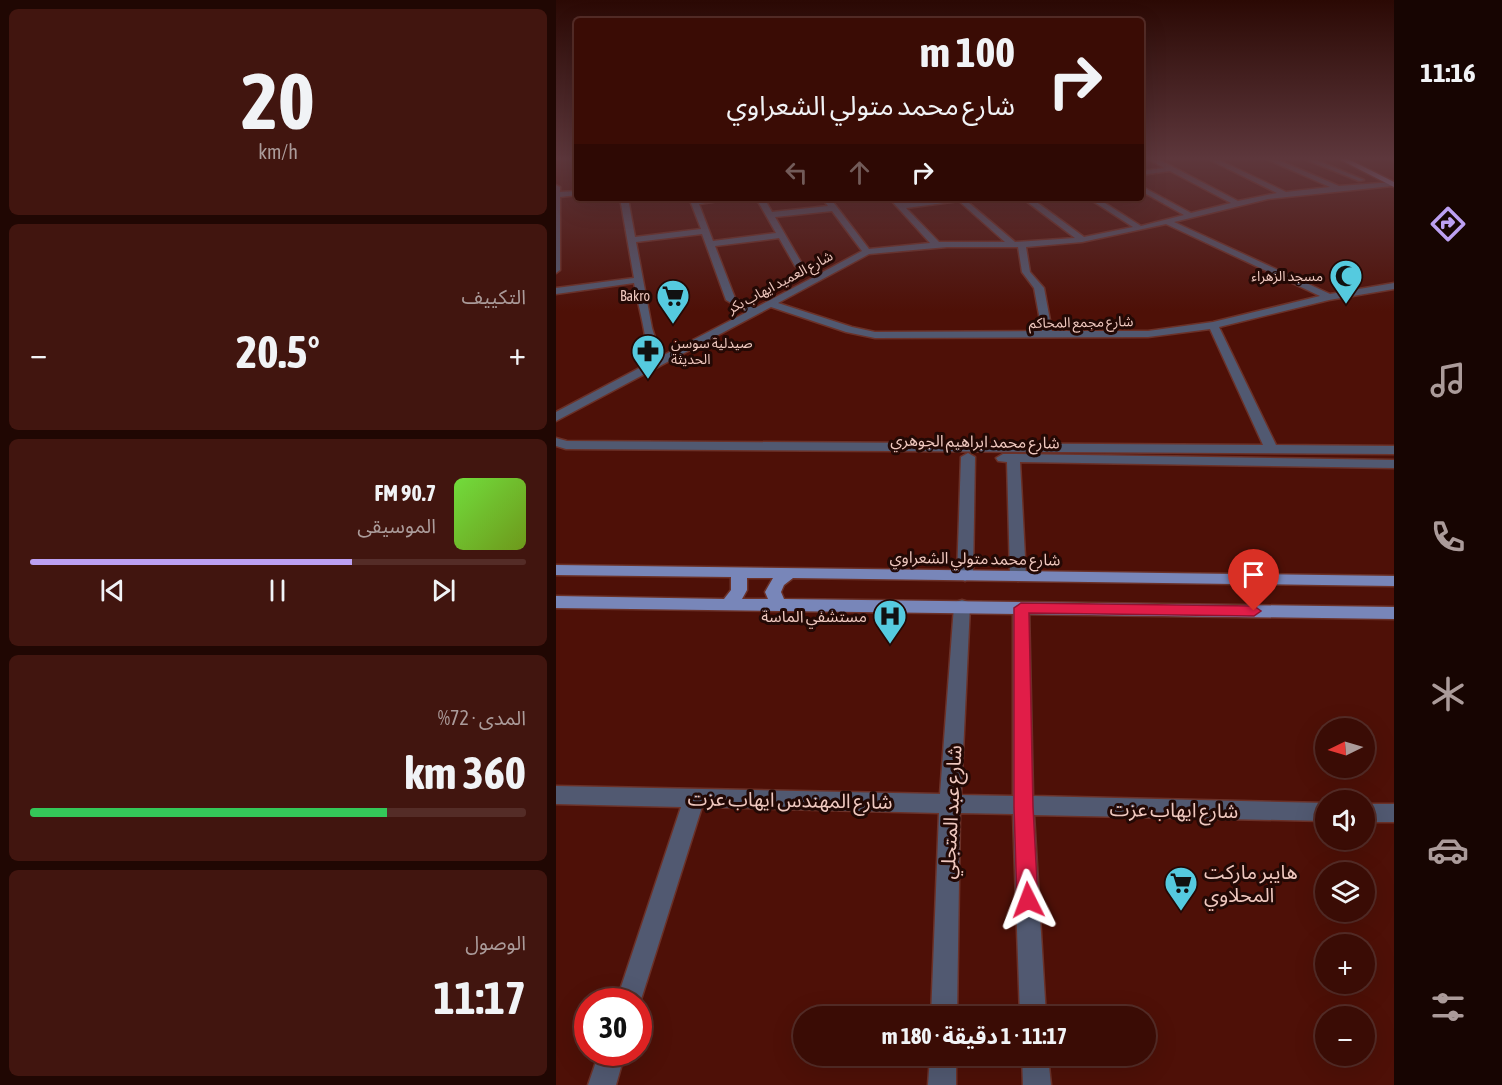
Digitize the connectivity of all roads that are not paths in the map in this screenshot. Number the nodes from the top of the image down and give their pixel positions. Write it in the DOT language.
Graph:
graph roads {
  1 [pos="556,210"];
  2 [pos="626,210"];
  3 [pos="697,210"];
  4 [pos="767,210"];
  5 [pos="819,210"];
  6 [pos="835,210"];
  7 [pos="903,210"];
  8 [pos="974,210"];
  9 [pos="1042,210"];
  10 [pos="1110,210"];
  11 [pos="1180,210"];
  12 [pos="1211,210"];
  13 [pos="770,215"];
  14 [pos="1190,215"];
  15 [pos="1166,221"];
  16 [pos="1139,228"];
  17 [pos="705,231"];
  18 [pos="557,232"];
  19 [pos="781,235"];
  20 [pos="633,240"];
  21 [pos="1082,240"];
  22 [pos="710,244"];
  23 [pos="1018,245"];
  24 [pos="938,246"];
  25 [pos="867,252"];
  26 [pos="556,270"];
  27 [pos="821,276"];
  28 [pos="639,280"];
  29 [pos="1393,286"];
  30 [pos="556,291"];
  31 [pos="1329,297"];
  32 [pos="769,303"];
  33 [pos="754,311"];
  34 [pos="1213,325"];
  35 [pos="1048,336"];
  36 [pos="654,365"];
  37 [pos="556,417"];
  38 [pos="556,442"];
  39 [pos="1272,450"];
  40 [pos="1393,450"];
  41 [pos="556,451"];
  42 [pos="968,457"];
  43 [pos="1013,458"];
  44 [pos="1393,464"];
  45 [pos="556,570"];
  46 [pos="736,571"];
  47 [pos="789,573"];
  48 [pos="965,576"];
  49 [pos="1018,576"];
  50 [pos="1393,581"];
  51 [pos="556,602"];
  52 [pos="727,605"];
  53 [pos="782,606"];
  54 [pos="962,606"];
  55 [pos="1021,608"];
  56 [pos="1393,613"];
  57 [pos="556,795"];
  58 [pos="694,798"];
  59 [pos="950,804"];
  60 [pos="1023,807"];
  61 [pos="1315,812"];
  62 [pos="1375,813"];
  63 [pos="1393,813"];
  64 [pos="633,988"];
  65 [pos="944,1006"];
  66 [pos="1032,1006"];
  67 [pos="608,1066"];
  68 [pos="943,1066"];
  69 [pos="1036,1066"];
  70 [pos="602,1085"];
  71 [pos="942,1085"];
  72 [pos="1037,1085"];
  1 -- 18 [label="street"];
  2 -- 20 [label="street"];
  3 -- 17 [label="street"];
  4 -- 13 [label="street"];
  5 -- 13 [label="street"];
  6 -- 25 [label="street"];
  7 -- 24 [label="street"];
  8 -- 23 [label="street"];
  9 -- 21 [label="street"];
  10 -- 16 [label="street"];
  11 -- 14 [label="street"];
  12 -- 14 [label="street, شارع العميد ايهاب بكر"];
  13 -- 19 [label="street"];
  14 -- 15 [label="street, شارع العميد ايهاب بكر"];
  15 -- 16 [label="street, شارع العميد ايهاب بكر"];
  15 -- 31 [label="street"];
  16 -- 21 [label="street, شارع العميد ايهاب بكر"];
  17 -- 20 [label="street"];
  17 -- 22 [label="street"];
  18 -- 26 [label="street"];
  19 -- 22 [label="street"];
  19 -- 27 [label="street"];
  20 -- 28 [label="street"];
  21 -- 23 [label="street, شارع العميد ايهاب بكر"];
  22 -- 33 [label="street"];
  23 -- 24 [label="street, شارع العميد ايهاب بكر"];
  23 -- 35 [label="street"];
  24 -- 25 [label="street, شارع العميد ايهاب بكر"];
  25 -- 27 [label="street, شارع العميد ايهاب بكر"];
  27 -- 32 [label="street, شارع العميد ايهاب بكر"];
  28 -- 30 [label="street"];
  28 -- 36 [label="street"];
  29 -- 31 [label="street, شارع مجمع المحاكم"];
  31 -- 34 [label="street, شارع مجمع المحاكم"];
  32 -- 33 [label="street, شارع العميد ايهاب بكر"];
  32 -- 35 [label="street, شارع مجمع المحاكم"];
  33 -- 36 [label="street, شارع العميد ايهاب بكر"];
  34 -- 35 [label="street, شارع مجمع المحاكم"];
  34 -- 39 [label="street"];
  36 -- 37 [label="street, شارع العميد ايهاب بكر"];
  38 -- 39 [label="street"];
  39 -- 40 [label="street"];
  41 -- 42 [label="street, شارع محمد ابراهيم الجوهري"];
  42 -- 43 [label="street, شارع محمد ابراهيم الجوهري"];
  42 -- 48 [label="street"];
  43 -- 44 [label="street, شارع محمد ابراهيم الجوهري"];
  43 -- 49 [label="street"];
  45 -- 46 [label="main road, شارع محمد متولي الشعراوي"];
  46 -- 47 [label="main road, شارع محمد متولي الشعراوي"];
  46 -- 52 [label="main road"];
  47 -- 48 [label="main road, شارع محمد متولي الشعراوي"];
  47 -- 53 [label="main road"];
  48 -- 49 [label="main road, شارع محمد متولي الشعراوي"];
  49 -- 50 [label="main road, شارع محمد متولي الشعراوي"];
  51 -- 52 [label="main road"];
  52 -- 53 [label="main road"];
  53 -- 54 [label="main road"];
  54 -- 55 [label="main road"];
  54 -- 59 [label="street, شارع عبد المتجلي"];
  55 -- 56 [label="main road"];
  55 -- 60 [label="street"];
  57 -- 58 [label="street, شارع المهندس ايهاب عزت"];
  58 -- 59 [label="street, شارع المهندس ايهاب عزت"];
  58 -- 64 [label="street"];
  59 -- 60 [label="street, شارع المهندس ايهاب عزت"];
  59 -- 65 [label="street, شارع عبد المتجلي"];
  60 -- 61 [label="street, شارع ايهاب عزت"];
  60 -- 66 [label="street"];
  62 -- 63 [label="street"];
  67 -- 70 [label="street"];
  68 -- 71 [label="street"];
  69 -- 72 [label="street"];
}
